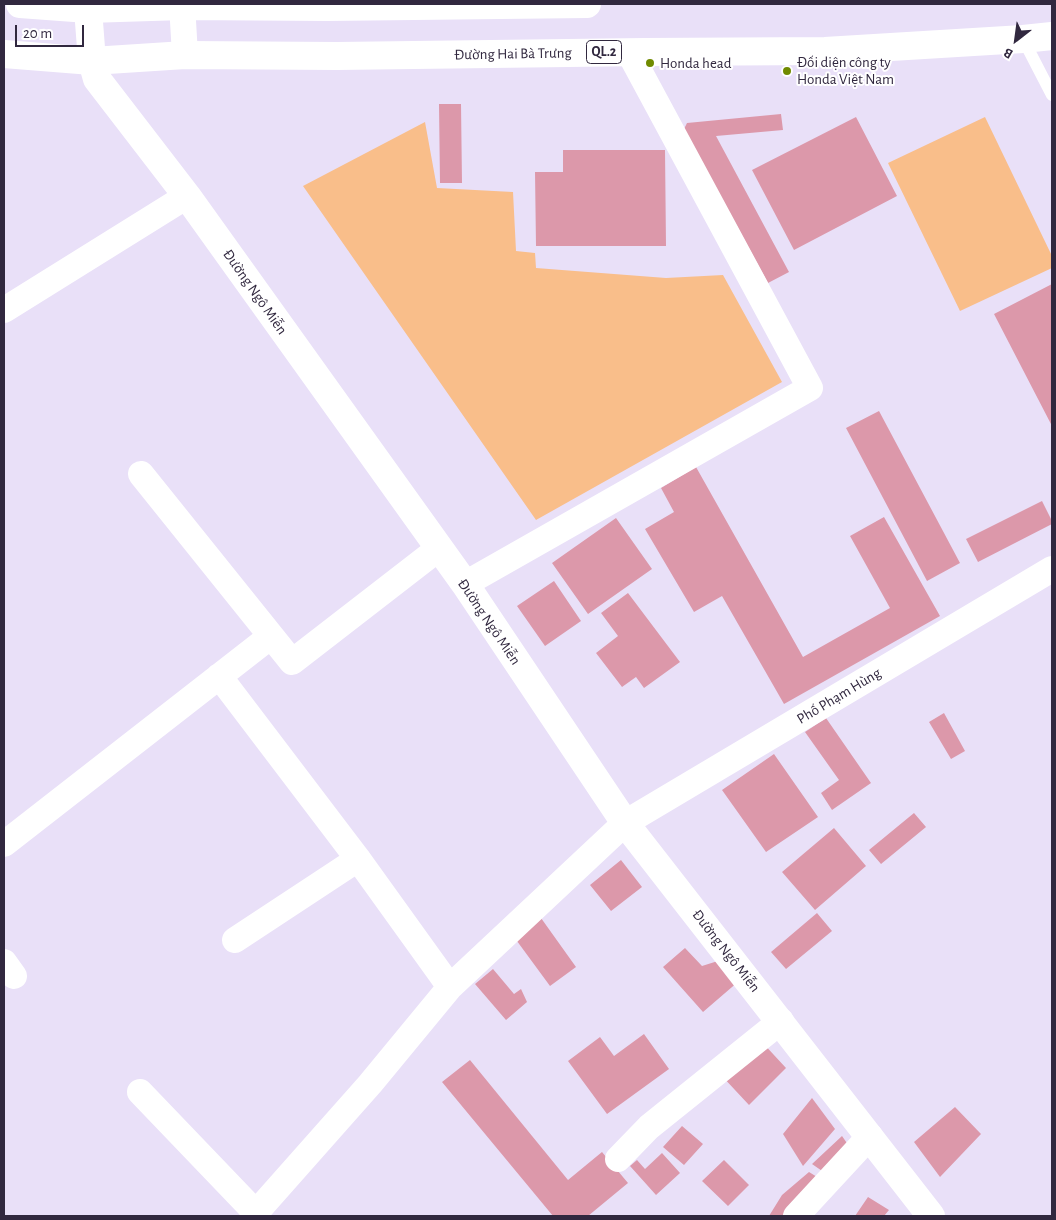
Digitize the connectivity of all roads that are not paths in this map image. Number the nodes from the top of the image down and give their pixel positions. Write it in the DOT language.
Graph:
graph roads {
  1 [pos="30,4"];
  2 [pos="587,4"];
  3 [pos="182,5"];
  4 [pos="327,5"];
  5 [pos="88,9"];
  6 [pos="1052,36"];
  7 [pos="1022,39"];
  8 [pos="1052,44"];
  9 [pos="630,52"];
  10 [pos="4,54"];
  11 [pos="185,55"];
  12 [pos="92,61"];
  13 [pos="1052,95"];
  14 [pos="187,196"];
  15 [pos="4,310"];
  16 [pos="141,474"];
  17 [pos="438,549"];
  18 [pos="1052,569"];
  19 [pos="465,584"];
  20 [pos="271,636"];
  21 [pos="219,676"];
  22 [pos="625,823"];
  23 [pos="4,844"];
  24 [pos="358,859"];
  25 [pos="235,940"];
  26 [pos="450,987"];
  27 [pos="781,1021"];
  28 [pos="140,1092"];
  29 [pos="870,1136"];
  30 [pos="618,1159"];
  31 [pos="255,1215"];
  32 [pos="796,1216"];
  33 [pos="931,1216"];
  1 -- 5 [label="main road"];
  2 -- 4 [label="main road"];
  3 -- 4 [label="main road"];
  3 -- 5 [label="main road"];
  3 -- 11 [label="street"];
  5 -- 12 [label="main road, Đường Ngô Miễn"];
  6 -- 7 [label="main road, Đường Hai Bà Trưng / QL.2"];
  7 -- 8 [label="street"];
  7 -- 9 [label="main road, Đường Hai Bà Trưng / QL.2"];
  7 -- 13 [label="lane"];
  9 -- 11 [label="main road, Đường Hai Bà Trưng / QL.2"];
  9 -- 19 [label="street"];
  10 -- 12 [label="main road, Đường Hai Bà Trưng / QL.2"];
  11 -- 12 [label="main road, Đường Hai Bà Trưng / QL.2"];
  12 -- 14 [label="main road, Đường Ngô Miễn"];
  14 -- 15 [label="street"];
  14 -- 17 [label="main road, Đường Ngô Miễn"];
  16 -- 20 [label="street"];
  17 -- 19 [label="main road, Đường Ngô Miễn"];
  17 -- 20 [label="street"];
  18 -- 22 [label="street, Phố Phạm Hùng"];
  19 -- 22 [label="main road, Đường Ngô Miễn"];
  20 -- 21 [label="street"];
  21 -- 23 [label="street"];
  21 -- 24 [label="street"];
  22 -- 26 [label="street, Phố Phạm Hùng"];
  22 -- 27 [label="main road, Đường Ngô Miễn"];
  24 -- 25 [label="street"];
  24 -- 26 [label="street"];
  26 -- 31 [label="street, Phố Phạm Hùng"];
  27 -- 29 [label="main road, Đường Ngô Miễn"];
  27 -- 30 [label="street"];
  28 -- 31 [label="street"];
  29 -- 32 [label="street"];
  29 -- 33 [label="main road, Đường Ngô Miễn"];
}
